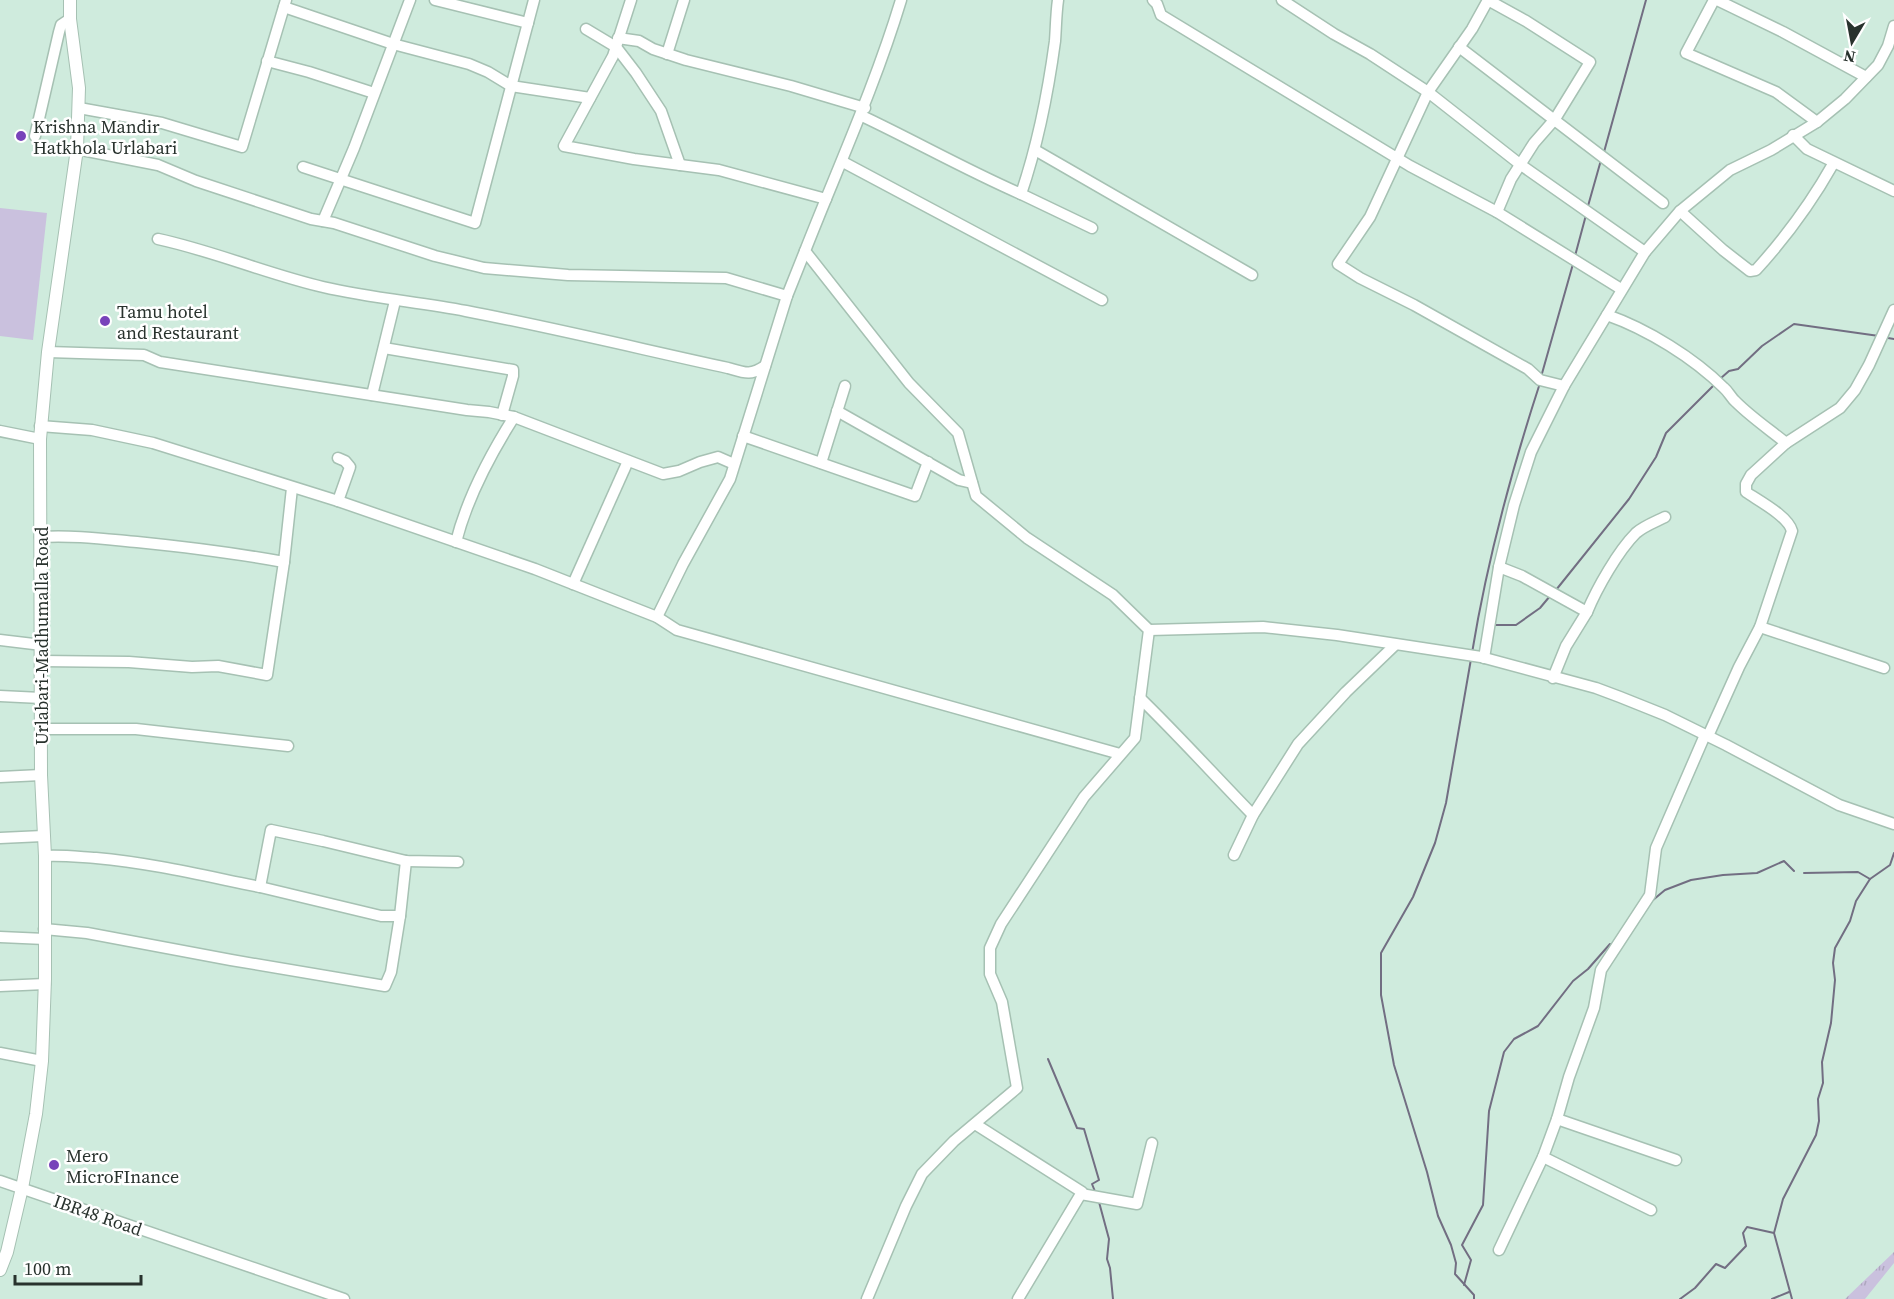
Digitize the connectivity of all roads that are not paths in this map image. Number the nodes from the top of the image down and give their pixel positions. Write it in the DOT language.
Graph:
graph roads {
  1 [pos="70,0"];
  2 [pos="410,0"];
  3 [pos="435,0"];
  4 [pos="534,0"];
  5 [pos="631,0"];
  6 [pos="684,0"];
  7 [pos="901,0"];
  8 [pos="1058,0"];
  9 [pos="1282,0"];
  10 [pos="1715,0"];
  11 [pos="1159,1"];
  12 [pos="285,4"];
  13 [pos="70,19"];
  14 [pos="528,23"];
  15 [pos="1894,26"];
  16 [pos="586,29"];
  17 [pos="617,42"];
  18 [pos="393,44"];
  19 [pos="1459,47"];
  20 [pos="667,54"];
  21 [pos="267,61"];
  22 [pos="1866,77"];
  23 [pos="511,86"];
  24 [pos="1428,92"];
  25 [pos="374,93"];
  26 [pos="590,98"];
  27 [pos="79,108"];
  28 [pos="863,112"];
  29 [pos="1555,119"];
  30 [pos="1817,122"];
  31 [pos="1793,135"];
  32 [pos="35,136"];
  33 [pos="76,149"];
  34 [pos="1035,150"];
  35 [pos="1397,158"];
  36 [pos="843,162"];
  37 [pos="1833,164"];
  38 [pos="680,165"];
  39 [pos="1521,165"];
  40 [pos="303,167"];
  41 [pos="341,180"];
  42 [pos="1894,191"];
  43 [pos="1020,194"];
  44 [pos="826,199"];
  45 [pos="1664,203"];
  46 [pos="1680,211"];
  47 [pos="1497,212"];
  48 [pos="323,221"];
  49 [pos="1092,228"];
  50 [pos="158,239"];
  51 [pos="805,251"];
  52 [pos="1645,252"];
  53 [pos="1252,275"];
  54 [pos="1621,290"];
  55 [pos="787,296"];
  56 [pos="1102,300"];
  57 [pos="395,301"];
  58 [pos="1894,310"];
  59 [pos="1607,315"];
  60 [pos="384,348"];
  61 [pos="48,352"];
  62 [pos="765,366"];
  63 [pos="845,386"];
  64 [pos="1563,386"];
  65 [pos="372,395"];
  66 [pos="837,411"];
  67 [pos="502,415"];
  68 [pos="514,417"];
  69 [pos="0,431"];
  70 [pos="40,432"];
  71 [pos="743,436"];
  72 [pos="1786,443"];
  73 [pos="338,458"];
  74 [pos="628,461"];
  75 [pos="928,462"];
  76 [pos="821,463"];
  77 [pos="735,464"];
  78 [pos="972,483"];
  79 [pos="292,488"];
  80 [pos="338,501"];
  81 [pos="1665,517"];
  82 [pos="40,537"];
  83 [pos="456,542"];
  84 [pos="284,562"];
  85 [pos="1499,567"];
  86 [pos="573,584"];
  87 [pos="1587,612"];
  88 [pos="657,617"];
  89 [pos="1760,627"];
  90 [pos="1149,630"];
  91 [pos="0,639"];
  92 [pos="42,645"];
  93 [pos="1395,645"];
  94 [pos="1484,658"];
  95 [pos="42,661"];
  96 [pos="1884,668"];
  97 [pos="1553,678"];
  98 [pos="0,696"];
  99 [pos="41,698"];
  100 [pos="1140,698"];
  101 [pos="42,729"];
  102 [pos="1707,736"];
  103 [pos="288,746"];
  104 [pos="1120,754"];
  105 [pos="41,775"];
  106 [pos="0,777"];
  107 [pos="1253,815"];
  108 [pos="1894,824"];
  109 [pos="43,836"];
  110 [pos="0,838"];
  111 [pos="1234,855"];
  112 [pos="45,856"];
  113 [pos="406,861"];
  114 [pos="458,862"];
  115 [pos="260,887"];
  116 [pos="400,916"];
  117 [pos="45,934"];
  118 [pos="0,937"];
  119 [pos="45,984"];
  120 [pos="0,986"];
  121 [pos="0,1053"];
  122 [pos="42,1061"];
  123 [pos="1557,1119"];
  124 [pos="975,1124"];
  125 [pos="1152,1143"];
  126 [pos="1543,1157"];
  127 [pos="1676,1160"];
  128 [pos="0,1181"];
  129 [pos="22,1188"];
  130 [pos="1081,1194"];
  131 [pos="1651,1210"];
  132 [pos="1499,1250"];
  133 [pos="0,1270"];
  134 [pos="344,1299"];
  135 [pos="867,1299"];
  136 [pos="1018,1299"];
  1 -- 13 [label="main road, Urlabari-Madhumalla Road"];
  2 -- 18 [label="street"];
  3 -- 14 [label="street"];
  4 -- 14 [label="street"];
  5 -- 17 [label="street"];
  6 -- 20 [label="street"];
  7 -- 28 [label="street"];
  8 -- 34 [label="street"];
  9 -- 24 [label="street"];
  10 -- 22 [label="street"];
  10 -- 30 [label="street"];
  11 -- 35 [label="street"];
  12 -- 18 [label="street"];
  12 -- 21 [label="street"];
  13 -- 27 [label="main road, Urlabari-Madhumalla Road"];
  13 -- 32 [label="street"];
  14 -- 23 [label="street"];
  15 -- 22 [label="street"];
  16 -- 17 [label="street"];
  17 -- 20 [label="street"];
  17 -- 26 [label="street"];
  17 -- 38 [label="street"];
  18 -- 23 [label="street"];
  18 -- 25 [label="street"];
  19 -- 24 [label="street"];
  19 -- 29 [label="street"];
  19 -- 29 [label="street"];
  20 -- 28 [label="street"];
  21 -- 25 [label="street"];
  21 -- 27 [label="street"];
  22 -- 30 [label="street"];
  23 -- 26 [label="street"];
  23 -- 41 [label="street"];
  24 -- 35 [label="street"];
  24 -- 39 [label="street"];
  25 -- 41 [label="street"];
  26 -- 38 [label="street"];
  27 -- 33 [label="main road, Urlabari-Madhumalla Road"];
  28 -- 36 [label="street"];
  28 -- 43 [label="street"];
  29 -- 39 [label="street"];
  29 -- 45 [label="street"];
  30 -- 31 [label="street"];
  31 -- 37 [label="street"];
  31 -- 46 [label="street"];
  33 -- 48 [label="street"];
  33 -- 61 [label="main road, Urlabari-Madhumalla Road"];
  34 -- 43 [label="street"];
  34 -- 53 [label="street"];
  35 -- 47 [label="street"];
  35 -- 64 [label="street"];
  36 -- 44 [label="street"];
  36 -- 56 [label="street"];
  37 -- 42 [label="street"];
  37 -- 46 [label="street"];
  38 -- 44 [label="street"];
  39 -- 47 [label="street"];
  39 -- 52 [label="street"];
  40 -- 41 [label="street"];
  41 -- 48 [label="street"];
  43 -- 49 [label="street"];
  44 -- 51 [label="street"];
  46 -- 52 [label="street"];
  47 -- 54 [label="street"];
  48 -- 55 [label="street"];
  50 -- 57 [label="street"];
  51 -- 55 [label="street"];
  51 -- 78 [label="street"];
  52 -- 54 [label="street"];
  54 -- 59 [label="street"];
  55 -- 62 [label="street"];
  57 -- 60 [label="street"];
  57 -- 62 [label="street"];
  58 -- 72 [label="street"];
  59 -- 64 [label="street"];
  59 -- 72 [label="street"];
  60 -- 65 [label="street"];
  60 -- 67 [label="street"];
  61 -- 65 [label="street"];
  61 -- 70 [label="main road, Urlabari-Madhumalla Road"];
  62 -- 71 [label="street"];
  63 -- 66 [label="street"];
  64 -- 85 [label="street"];
  65 -- 67 [label="street"];
  66 -- 75 [label="street"];
  66 -- 76 [label="street"];
  67 -- 68 [label="street"];
  68 -- 74 [label="street"];
  68 -- 83 [label="street"];
  69 -- 70 [label="street"];
  70 -- 79 [label="street"];
  70 -- 82 [label="main road, Urlabari-Madhumalla Road"];
  71 -- 76 [label="street"];
  71 -- 77 [label="street"];
  72 -- 89 [label="street"];
  73 -- 80 [label="street"];
  74 -- 77 [label="street"];
  74 -- 86 [label="street"];
  75 -- 76 [label="street"];
  75 -- 78 [label="street"];
  77 -- 88 [label="street"];
  78 -- 90 [label="street"];
  79 -- 80 [label="street"];
  79 -- 84 [label="street"];
  80 -- 83 [label="street"];
  81 -- 87 [label="street"];
  82 -- 84 [label="street"];
  82 -- 92 [label="main road, Urlabari-Madhumalla Road"];
  83 -- 86 [label="street"];
  84 -- 95 [label="street"];
  85 -- 87 [label="street"];
  85 -- 94 [label="street"];
  86 -- 88 [label="street"];
  87 -- 97 [label="street"];
  88 -- 104 [label="street"];
  89 -- 96 [label="street"];
  89 -- 102 [label="street"];
  90 -- 93 [label="street"];
  90 -- 100 [label="street"];
  91 -- 92 [label="street"];
  92 -- 95 [label="main road, Urlabari-Madhumalla Road"];
  93 -- 94 [label="street"];
  93 -- 107 [label="street"];
  94 -- 97 [label="street"];
  95 -- 99 [label="main road, Urlabari-Madhumalla Road"];
  97 -- 102 [label="street"];
  98 -- 99 [label="street"];
  99 -- 101 [label="main road, Urlabari-Madhumalla Road"];
  100 -- 104 [label="street"];
  100 -- 107 [label="street"];
  101 -- 103 [label="street"];
  101 -- 105 [label="main road, Urlabari-Madhumalla Road"];
  102 -- 108 [label="street"];
  102 -- 123 [label="street"];
  104 -- 124 [label="street"];
  105 -- 106 [label="street"];
  105 -- 109 [label="main road, Urlabari-Madhumalla Road"];
  107 -- 111 [label="street"];
  109 -- 110 [label="street"];
  109 -- 112 [label="main road, Urlabari-Madhumalla Road"];
  112 -- 115 [label="street"];
  112 -- 117 [label="main road, Urlabari-Madhumalla Road"];
  113 -- 114 [label="street"];
  113 -- 115 [label="street"];
  113 -- 116 [label="street"];
  115 -- 116 [label="street"];
  116 -- 117 [label="street"];
  117 -- 118 [label="street"];
  117 -- 119 [label="main road, Urlabari-Madhumalla Road"];
  119 -- 120 [label="street"];
  119 -- 122 [label="main road, Urlabari-Madhumalla Road"];
  121 -- 122 [label="street"];
  122 -- 129 [label="main road, Urlabari-Madhumalla Road"];
  123 -- 126 [label="street"];
  123 -- 127 [label="street"];
  124 -- 130 [label="street"];
  124 -- 135 [label="street"];
  125 -- 130 [label="street"];
  126 -- 131 [label="street"];
  126 -- 132 [label="street"];
  128 -- 129 [label="street, IBR48 Road"];
  129 -- 133 [label="main road, Urlabari-Madhumalla Road"];
  129 -- 134 [label="street, IBR48 Road"];
  130 -- 136 [label="street"];
}
